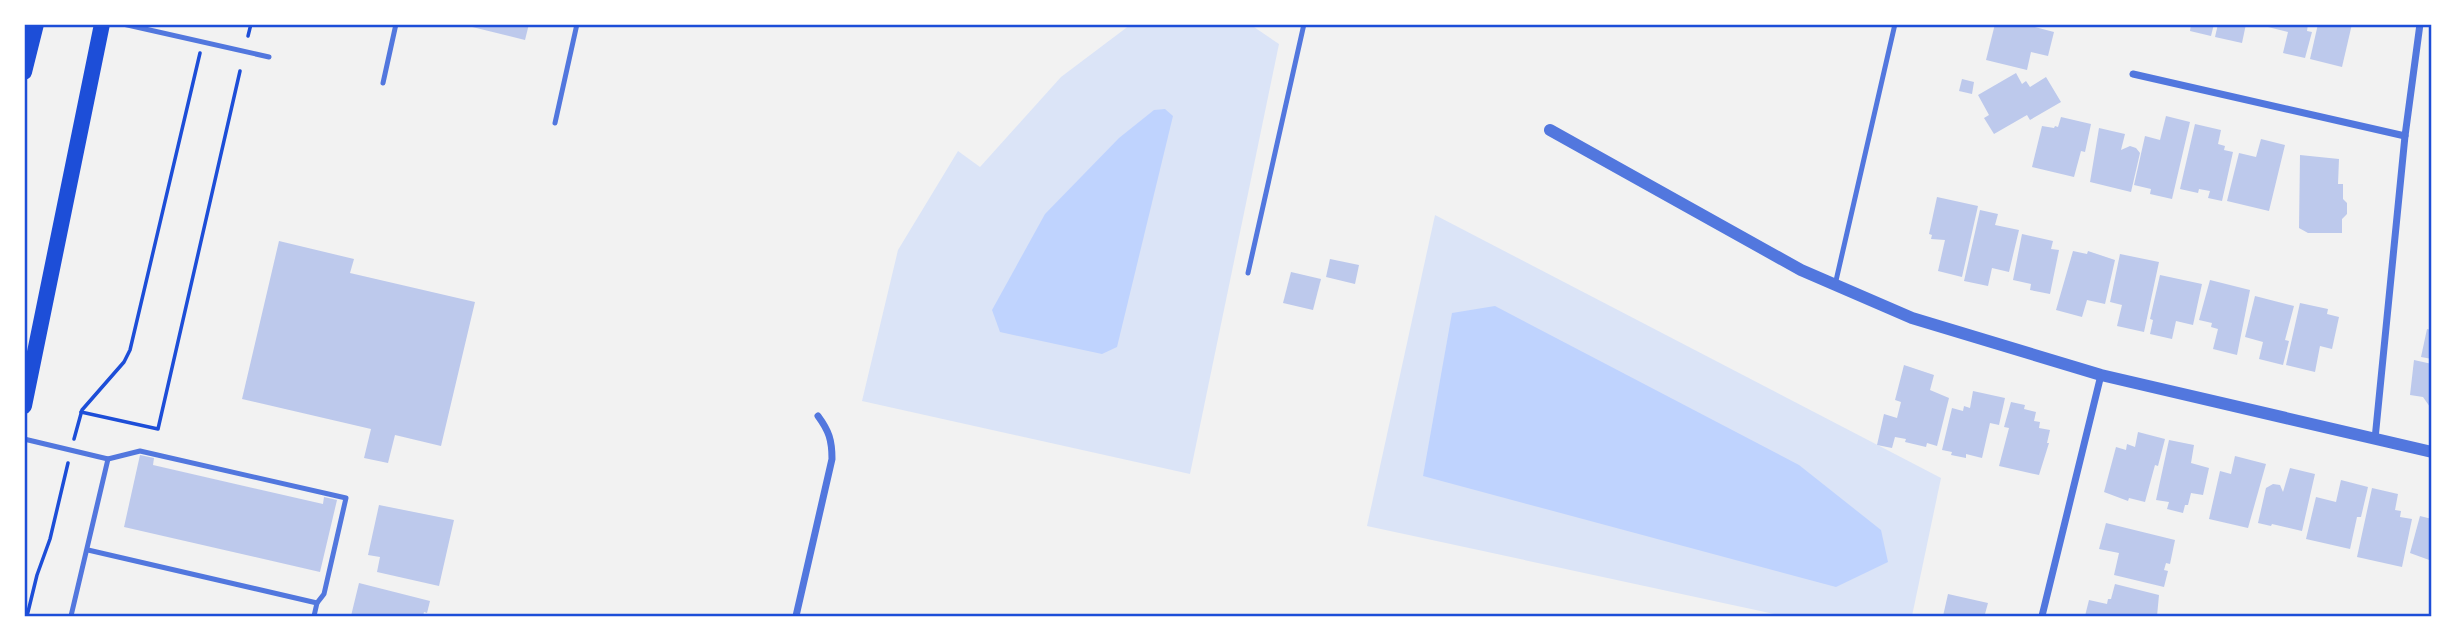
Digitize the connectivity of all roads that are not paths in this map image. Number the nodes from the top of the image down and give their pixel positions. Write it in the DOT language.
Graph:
graph roads {
  1 [pos="36,24"];
  2 [pos="102,24"];
  3 [pos="123,24"];
  4 [pos="396,24"];
  5 [pos="577,24"];
  6 [pos="1304,24"];
  7 [pos="1895,24"];
  8 [pos="2420,24"];
  9 [pos="269,57"];
  10 [pos="24,72"];
  11 [pos="2133,74"];
  12 [pos="383,83"];
  13 [pos="555,123"];
  14 [pos="1550,131"];
  15 [pos="2405,136"];
  16 [pos="1248,273"];
  17 [pos="1835,285"];
  18 [pos="2101,375"];
  19 [pos="24,406"];
  20 [pos="818,416"];
  21 [pos="24,439"];
  22 [pos="2375,439"];
  23 [pos="2431,452"];
  24 [pos="108,459"];
  25 [pos="88,550"];
  26 [pos="317,603"];
  27 [pos="71,617"];
  28 [pos="314,617"];
  29 [pos="796,617"];
  30 [pos="2042,617"];
  1 -- 10 [label="main road"];
  2 -- 19 [label="main road"];
  3 -- 9 [label="lane"];
  4 -- 12 [label="lane"];
  5 -- 13 [label="lane"];
  6 -- 16 [label="lane"];
  7 -- 17 [label="lane"];
  8 -- 15 [label="street"];
  11 -- 15 [label="street"];
  14 -- 17 [label="street"];
  15 -- 22 [label="street"];
  17 -- 18 [label="street"];
  18 -- 22 [label="street"];
  18 -- 30 [label="street"];
  20 -- 29 [label="street"];
  21 -- 24 [label="lane"];
  22 -- 23 [label="street"];
  24 -- 25 [label="lane"];
  24 -- 26 [label="lane"];
  25 -- 26 [label="lane"];
  25 -- 27 [label="lane"];
  26 -- 28 [label="lane"];
}
